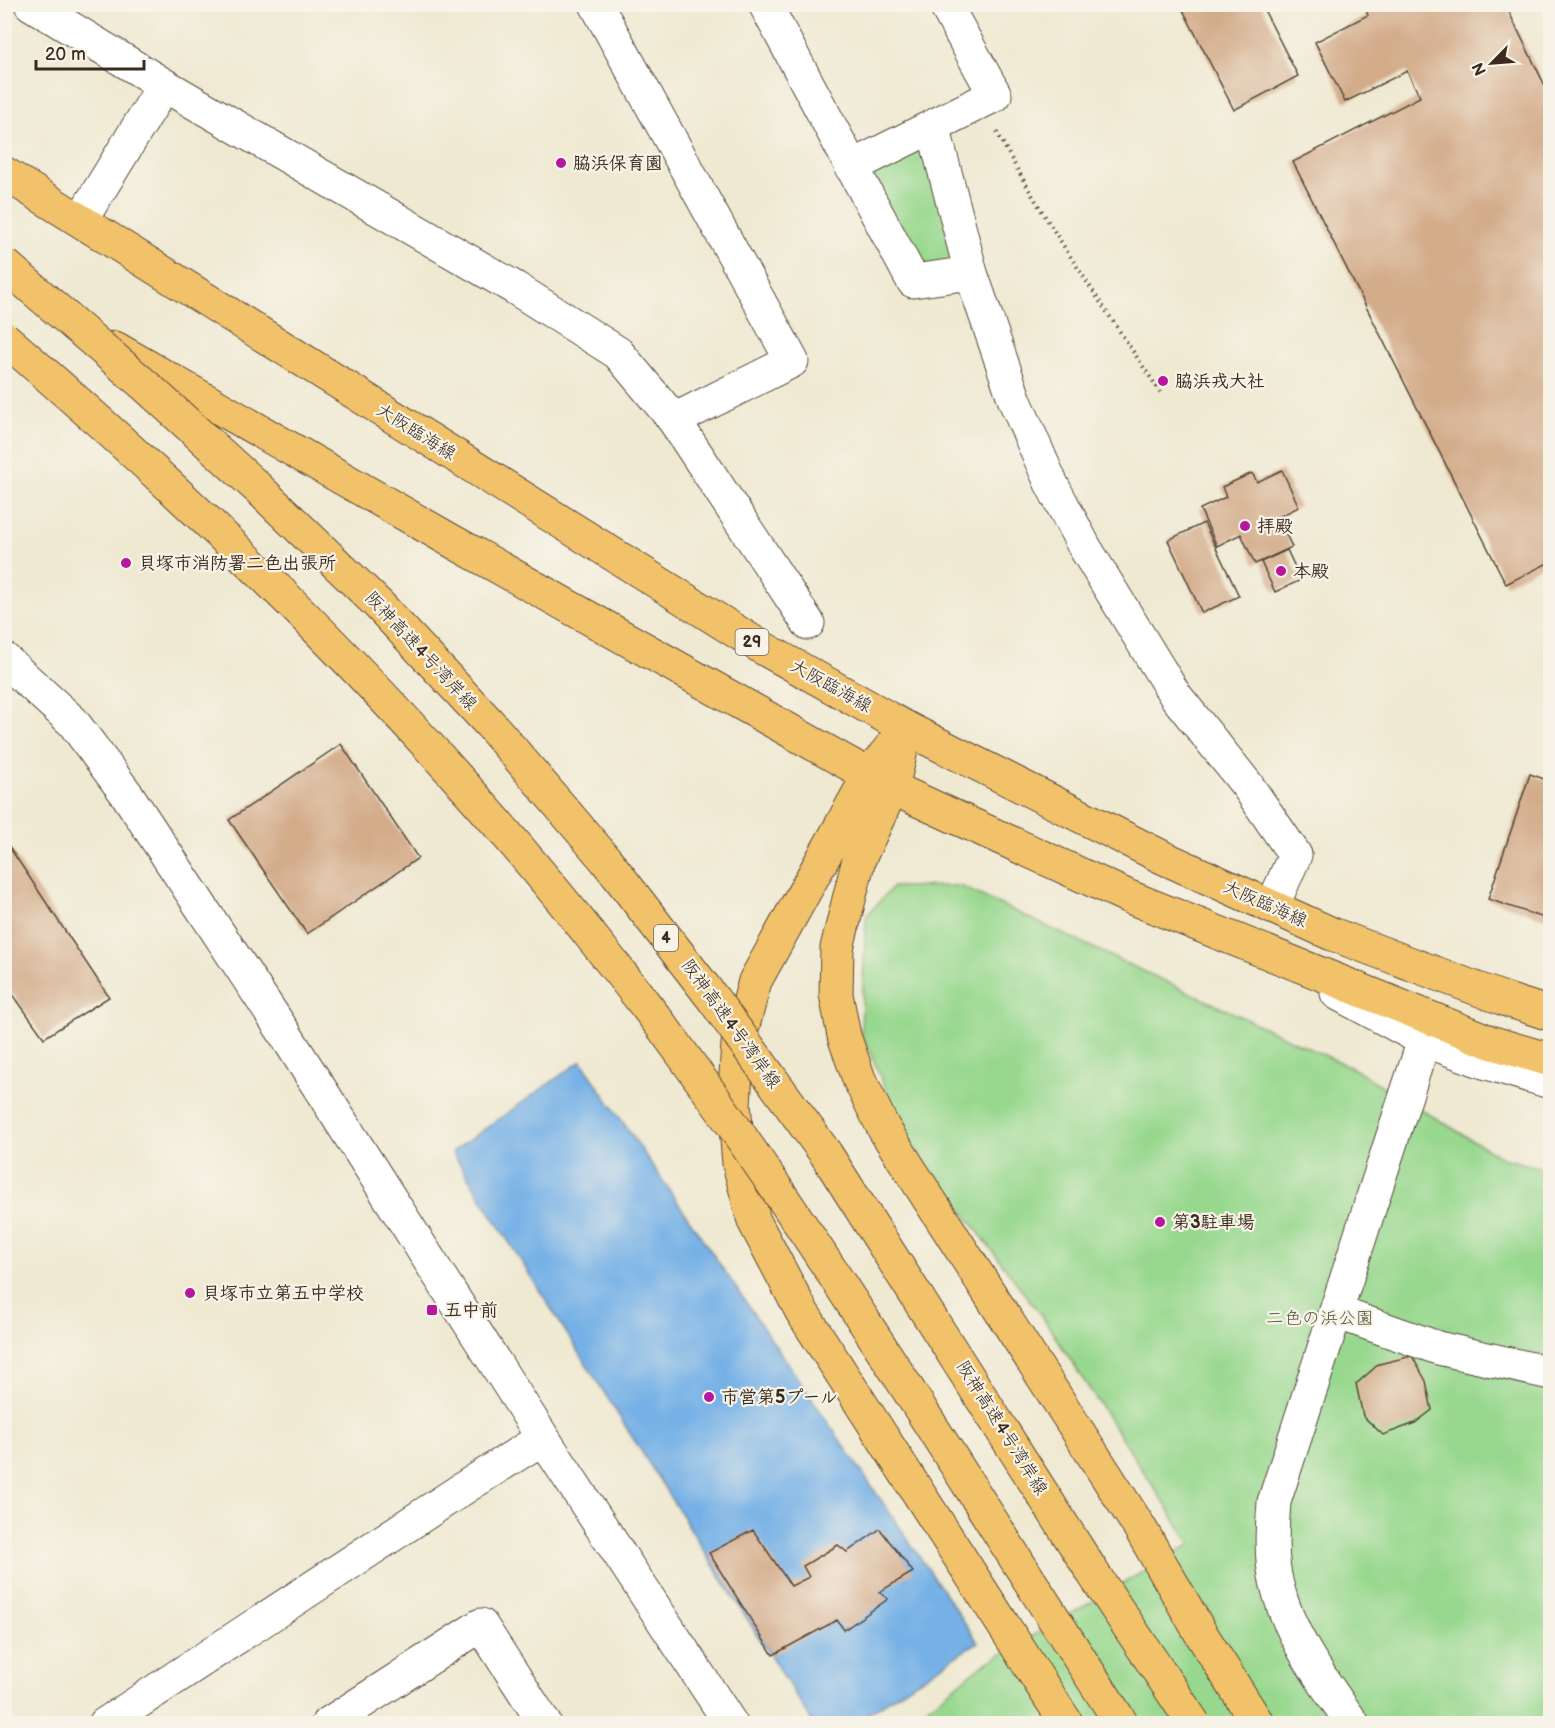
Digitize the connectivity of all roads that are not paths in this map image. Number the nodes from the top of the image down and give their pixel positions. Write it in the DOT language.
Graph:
graph roads {
  1 [pos="31,4"];
  2 [pos="596,4"];
  3 [pos="765,4"];
  4 [pos="945,4"];
  5 [pos="164,85"];
  6 [pos="933,126"];
  7 [pos="851,167"];
  8 [pos="4,173"];
  9 [pos="81,220"];
  10 [pos="4,264"];
  11 [pos="971,273"];
  12 [pos="4,286"];
  13 [pos="4,338"];
  14 [pos="674,420"];
  15 [pos="808,623"];
  16 [pos="4,659"];
  17 [pos="906,728"];
  18 [pos="880,781"];
  19 [pos="1272,908"];
  20 [pos="1259,950"];
  21 [pos="1551,1014"];
  22 [pos="1424,1040"];
  23 [pos="1551,1060"];
  24 [pos="1551,1082"];
  25 [pos="1336,1312"];
  26 [pos="1551,1373"];
  27 [pos="543,1438"];
  28 [pos="329,1723"];
  29 [pos="105,1724"];
  30 [pos="545,1724"];
  31 [pos="731,1724"];
  32 [pos="1067,1724"];
  33 [pos="1122,1724"];
  34 [pos="1194,1724"];
  35 [pos="1258,1724"];
  36 [pos="1353,1724"];
  1 -- 5 [label="street"];
  2 -- 14 [label="street"];
  3 -- 7 [label="street"];
  4 -- 6 [label="street"];
  5 -- 9 [label="street"];
  5 -- 14 [label="street"];
  6 -- 7 [label="street"];
  6 -- 11 [label="street"];
  7 -- 11 [label="street"];
  8 -- 9 [label="main road, 大阪臨海線 / 29"];
  9 -- 17 [label="main road, 大阪臨海線 / 29"];
  10 -- 34 [label="main road, 阪神高速4号湾岸線 / 4, bridge"];
  11 -- 19 [label="street"];
  12 -- 18 [label="main road"];
  13 -- 33 [label="main road, bridge"];
  14 -- 15 [label="street"];
  16 -- 27 [label="street"];
  17 -- 18 [label="main road"];
  17 -- 19 [label="main road, 大阪臨海線 / 29"];
  18 -- 20 [label="main road"];
  18 -- 32 [label="main road"];
  18 -- 35 [label="main road"];
  19 -- 21 [label="main road, 大阪臨海線 / 29"];
  20 -- 22 [label="street"];
  20 -- 23 [label="main road"];
  22 -- 24 [label="street"];
  22 -- 25 [label="street"];
  25 -- 26 [label="street"];
  25 -- 36 [label="street"];
  27 -- 29 [label="street"];
  27 -- 31 [label="street"];
  28 -- 30 [label="street"];
}
